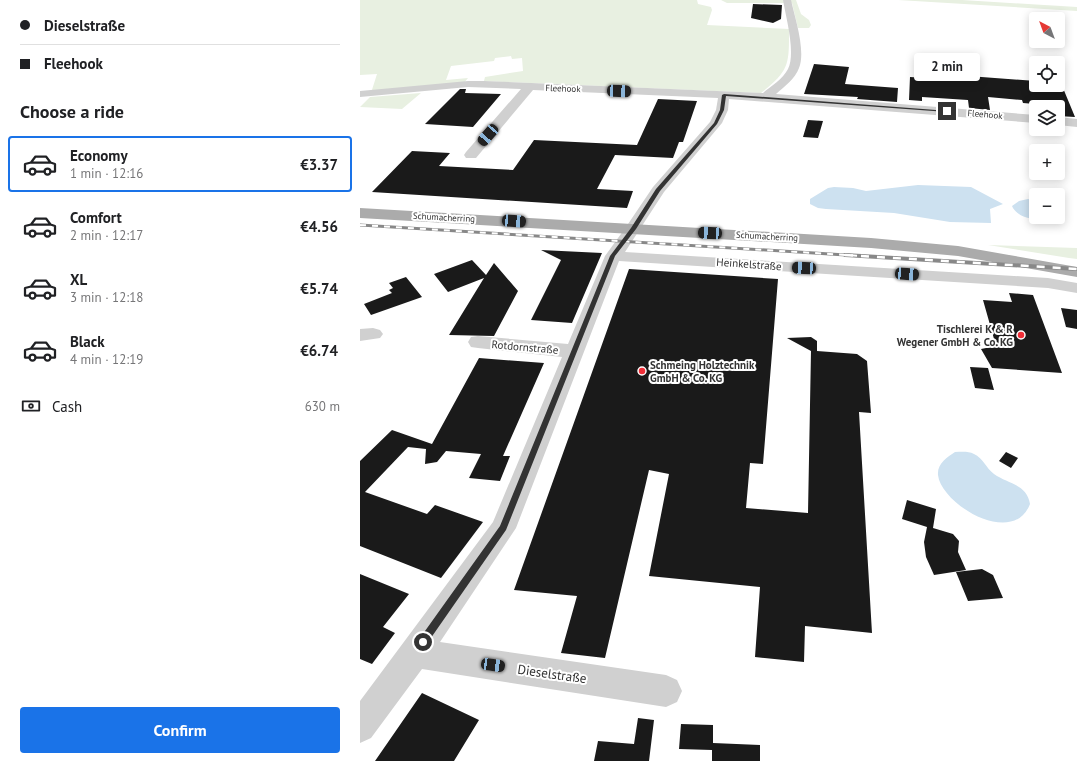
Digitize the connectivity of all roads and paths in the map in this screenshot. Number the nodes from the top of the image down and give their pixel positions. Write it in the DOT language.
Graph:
graph roads {
  1 [pos="787,0"];
  2 [pos="529,87"];
  3 [pos="360,94"];
  4 [pos="724,95"];
  5 [pos="766,97"];
  6 [pos="1029,118"];
  7 [pos="1065,122"];
  8 [pos="1077,123"];
  9 [pos="471,154"];
  10 [pos="360,213"];
  11 [pos="633,229"];
  12 [pos="612,256"];
  13 [pos="1077,272"];
  14 [pos="1077,288"];
  15 [pos="478,342"];
  16 [pos="573,351"];
  17 [pos="415,653"];
  18 [pos="666,691"];
  19 [pos="360,727"];
  1 -- 5 [label="street"];
  2 -- 3 [label="street, Fleehook"];
  2 -- 4 [label="street, Fleehook"];
  2 -- 9 [label="street"];
  4 -- 5 [label="street, Fleehook"];
  4 -- 11 [label="street"];
  5 -- 6 [label="street, Fleehook"];
  7 -- 8 [label="street"];
  10 -- 11 [label="main road, Schumacherring"];
  11 -- 12 [label="street"];
  11 -- 13 [label="main road, Schumacherring"];
  12 -- 14 [label="street, Heinkelstraße"];
  12 -- 16 [label="street"];
  15 -- 16 [label="street, Rotdornstraße"];
  16 -- 17 [label="street"];
  17 -- 18 [label="street, Dieselstraße"];
  17 -- 19 [label="street"];
}
